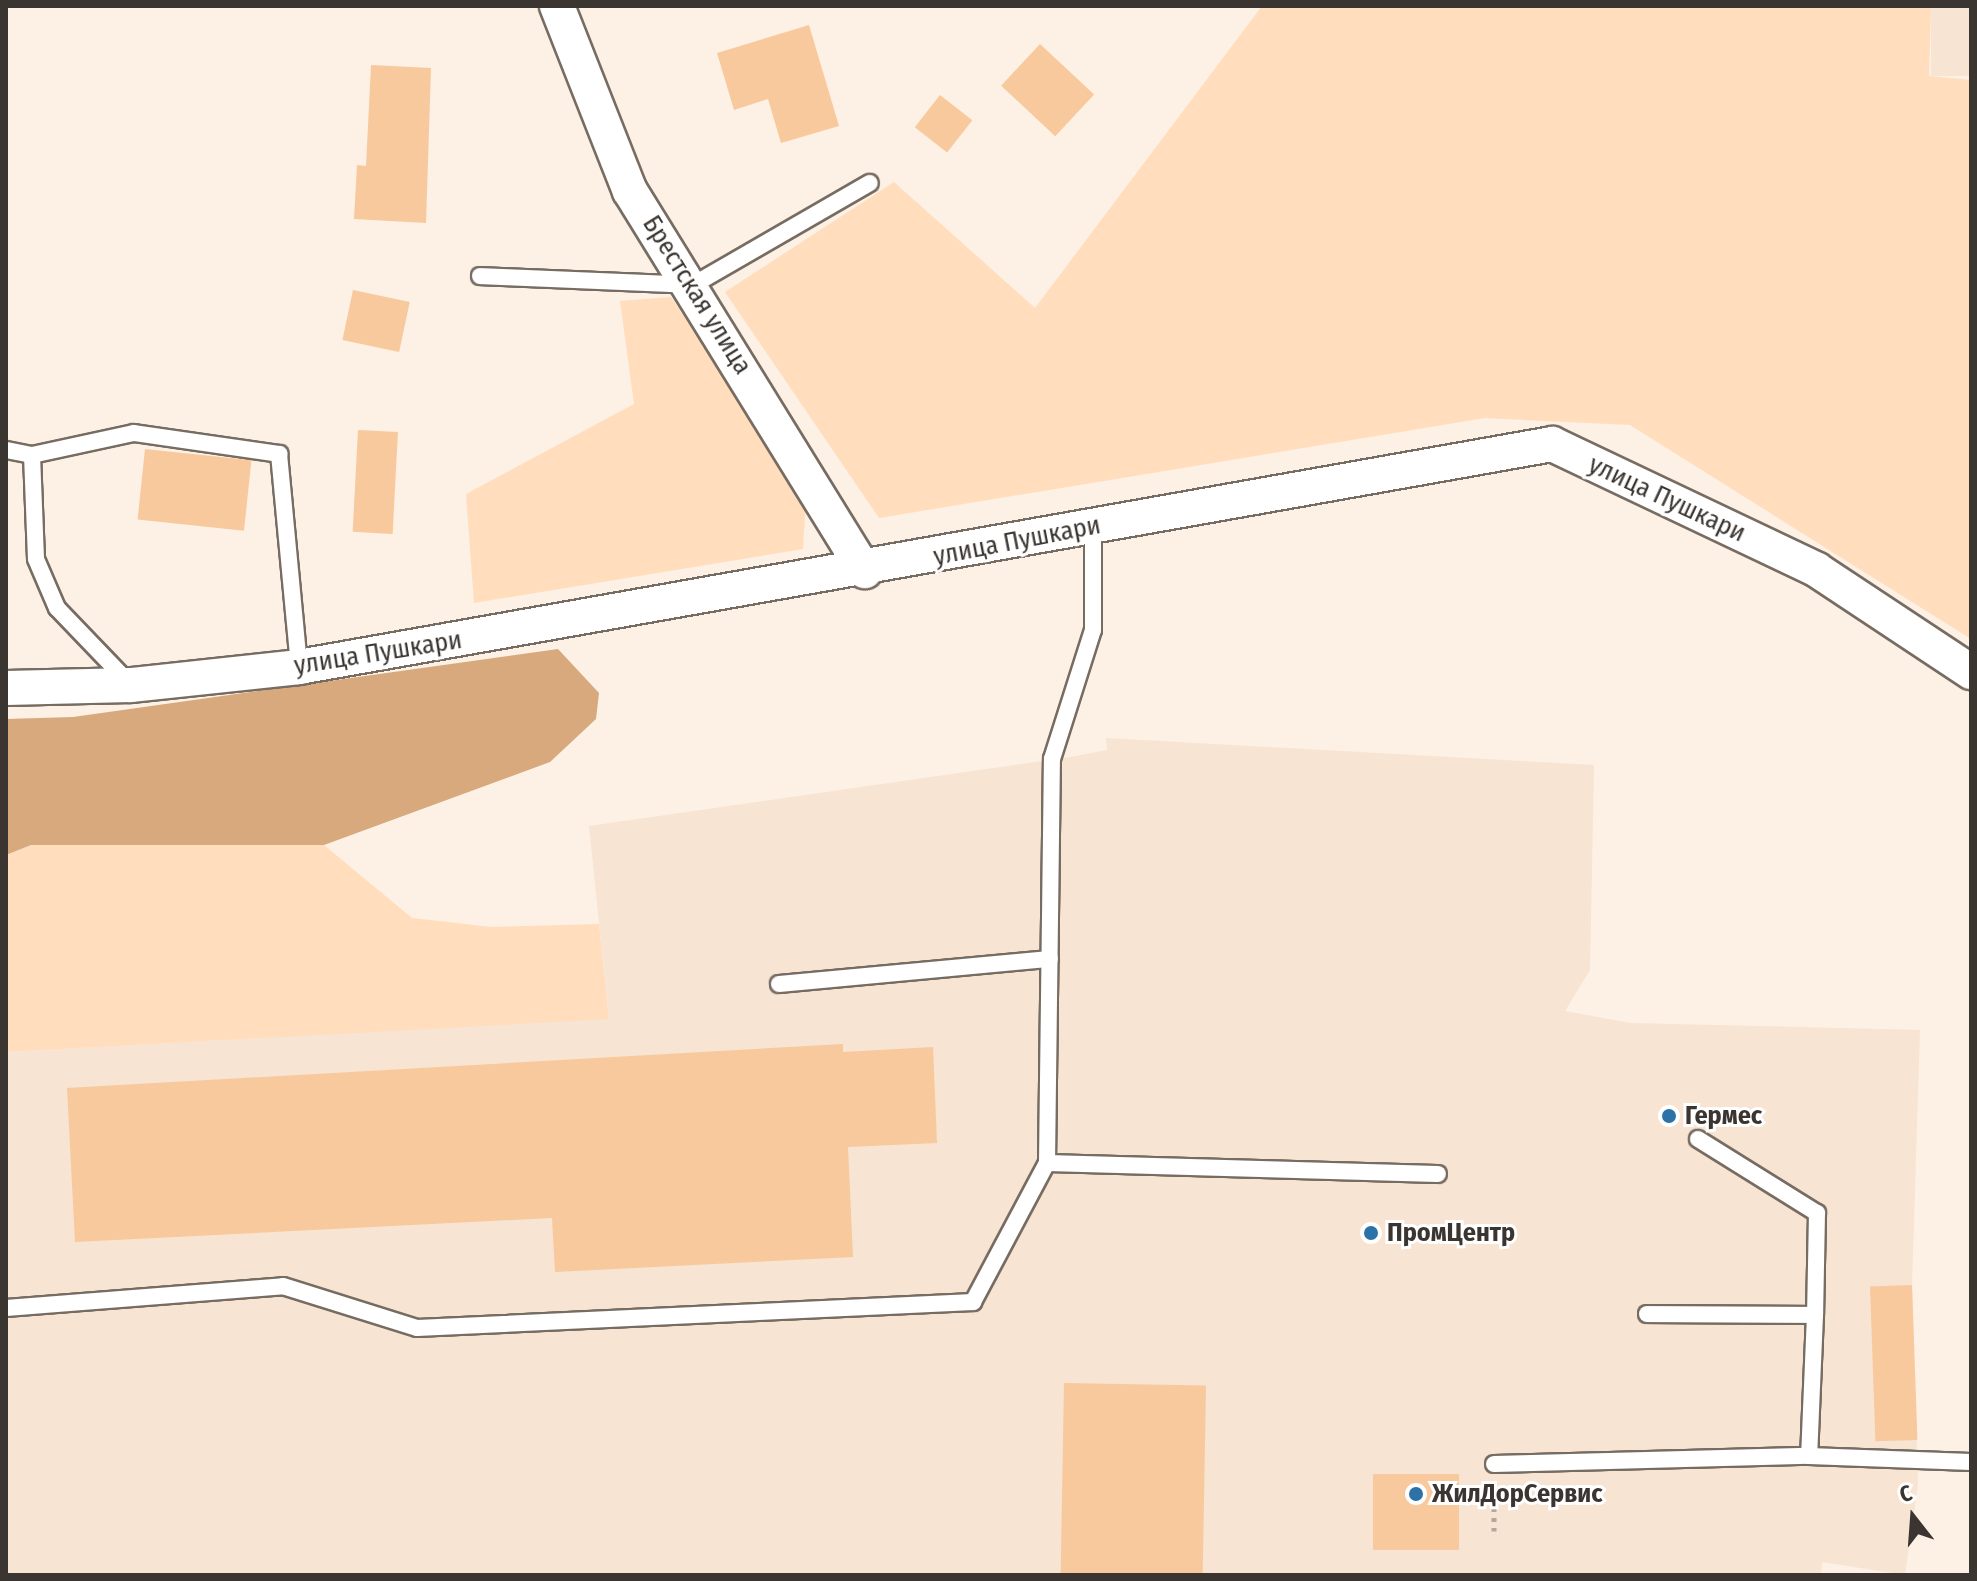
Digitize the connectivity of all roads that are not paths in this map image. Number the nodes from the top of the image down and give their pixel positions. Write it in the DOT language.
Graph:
graph roads {
  1 [pos="557,6"];
  2 [pos="870,183"];
  3 [pos="480,276"];
  4 [pos="693,285"];
  5 [pos="6,450"];
  6 [pos="32,455"];
  7 [pos="1093,526"];
  8 [pos="865,571"];
  9 [pos="299,667"];
  10 [pos="1971,672"];
  11 [pos="131,685"];
  12 [pos="6,688"];
  13 [pos="1050,959"];
  14 [pos="779,984"];
  15 [pos="1698,1139"];
  16 [pos="1047,1163"];
  17 [pos="1438,1174"];
  18 [pos="6,1308"];
  19 [pos="1647,1314"];
  20 [pos="1815,1315"];
  21 [pos="1809,1456"];
  22 [pos="1971,1462"];
  23 [pos="1494,1464"];
  1 -- 4 [label="street, Брестская улица"];
  2 -- 4 [label="lane"];
  3 -- 4 [label="lane"];
  4 -- 8 [label="street, Брестская улица"];
  5 -- 6 [label="lane"];
  6 -- 9 [label="lane"];
  6 -- 11 [label="lane"];
  7 -- 8 [label="street, улица Пушкари"];
  7 -- 10 [label="street, улица Пушкари"];
  7 -- 13 [label="lane"];
  8 -- 9 [label="street, улица Пушкари"];
  9 -- 11 [label="street, улица Пушкари"];
  11 -- 12 [label="street, улица Пушкари"];
  13 -- 14 [label="lane"];
  13 -- 16 [label="lane"];
  15 -- 20 [label="lane"];
  16 -- 17 [label="lane"];
  16 -- 18 [label="lane"];
  19 -- 20 [label="lane"];
  20 -- 21 [label="lane"];
  21 -- 22 [label="lane"];
  21 -- 23 [label="lane"];
}
